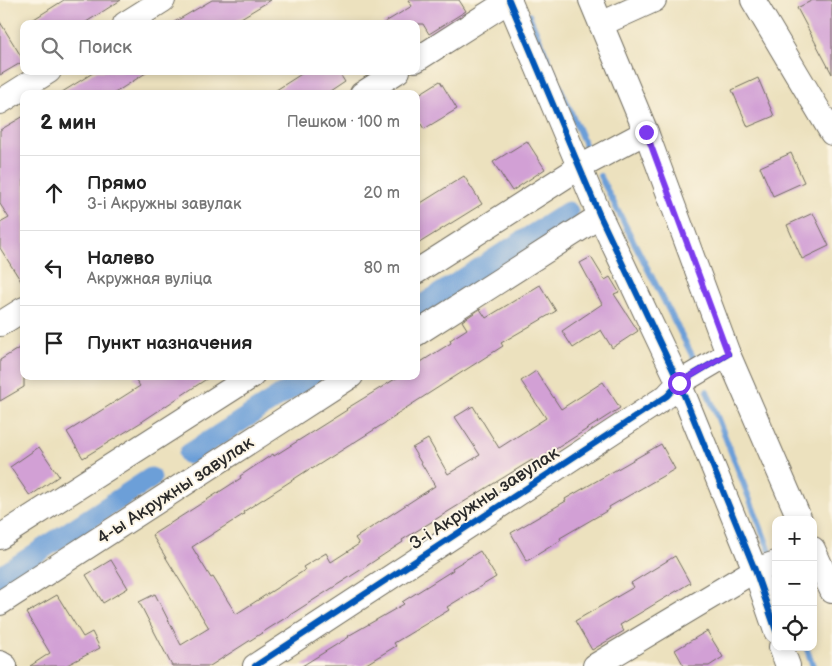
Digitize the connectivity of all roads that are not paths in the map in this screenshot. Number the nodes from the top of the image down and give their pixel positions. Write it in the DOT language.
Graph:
graph roads {
  1 [pos="163,0"];
  2 [pos="510,0"];
  3 [pos="590,0"];
  4 [pos="654,0"];
  5 [pos="753,0"];
  6 [pos="131,20"];
  7 [pos="602,24"];
  8 [pos="420,57"];
  9 [pos="43,75"];
  10 [pos="392,75"];
  11 [pos="368,90"];
  12 [pos="0,102"];
  13 [pos="646,132"];
  14 [pos="832,133"];
  15 [pos="580,167"];
  16 [pos="600,216"];
  17 [pos="420,269"];
  18 [pos="20,312"];
  19 [pos="0,324"];
  20 [pos="420,331"];
  21 [pos="728,354"];
  22 [pos="246,380"];
  23 [pos="345,380"];
  24 [pos="679,383"];
  25 [pos="798,516"];
  26 [pos="0,537"];
  27 [pos="817,558"];
  28 [pos="765,566"];
  29 [pos="832,591"];
  30 [pos="0,603"];
  31 [pos="772,607"];
  32 [pos="782,651"];
  33 [pos="0,663"];
  34 [pos="5,666"];
  35 [pos="255,666"];
  36 [pos="595,666"];
  37 [pos="788,666"];
  1 -- 6 [label="street"];
  2 -- 8 [label="street"];
  2 -- 15 [label="street"];
  3 -- 7 [label="street"];
  4 -- 7 [label="street"];
  5 -- 14 [label="street"];
  7 -- 13 [label="street"];
  9 -- 12 [label="street"];
  10 -- 11 [label="street"];
  13 -- 15 [label="street"];
  13 -- 21 [label="street"];
  15 -- 16 [label="street"];
  15 -- 17 [label="street"];
  16 -- 20 [label="street"];
  16 -- 24 [label="street"];
  18 -- 19 [label="street"];
  21 -- 24 [label="street, 3-і Акружны завулак"];
  21 -- 25 [label="street"];
  22 -- 26 [label="street"];
  23 -- 30 [label="street, 4-ы Акружны завулак"];
  24 -- 28 [label="street"];
  24 -- 35 [label="street, 3-і Акружны завулак"];
  27 -- 29 [label="street"];
  28 -- 31 [label="street"];
  28 -- 36 [label="street"];
  32 -- 37 [label="street"];
  33 -- 34 [label="street"];
}
